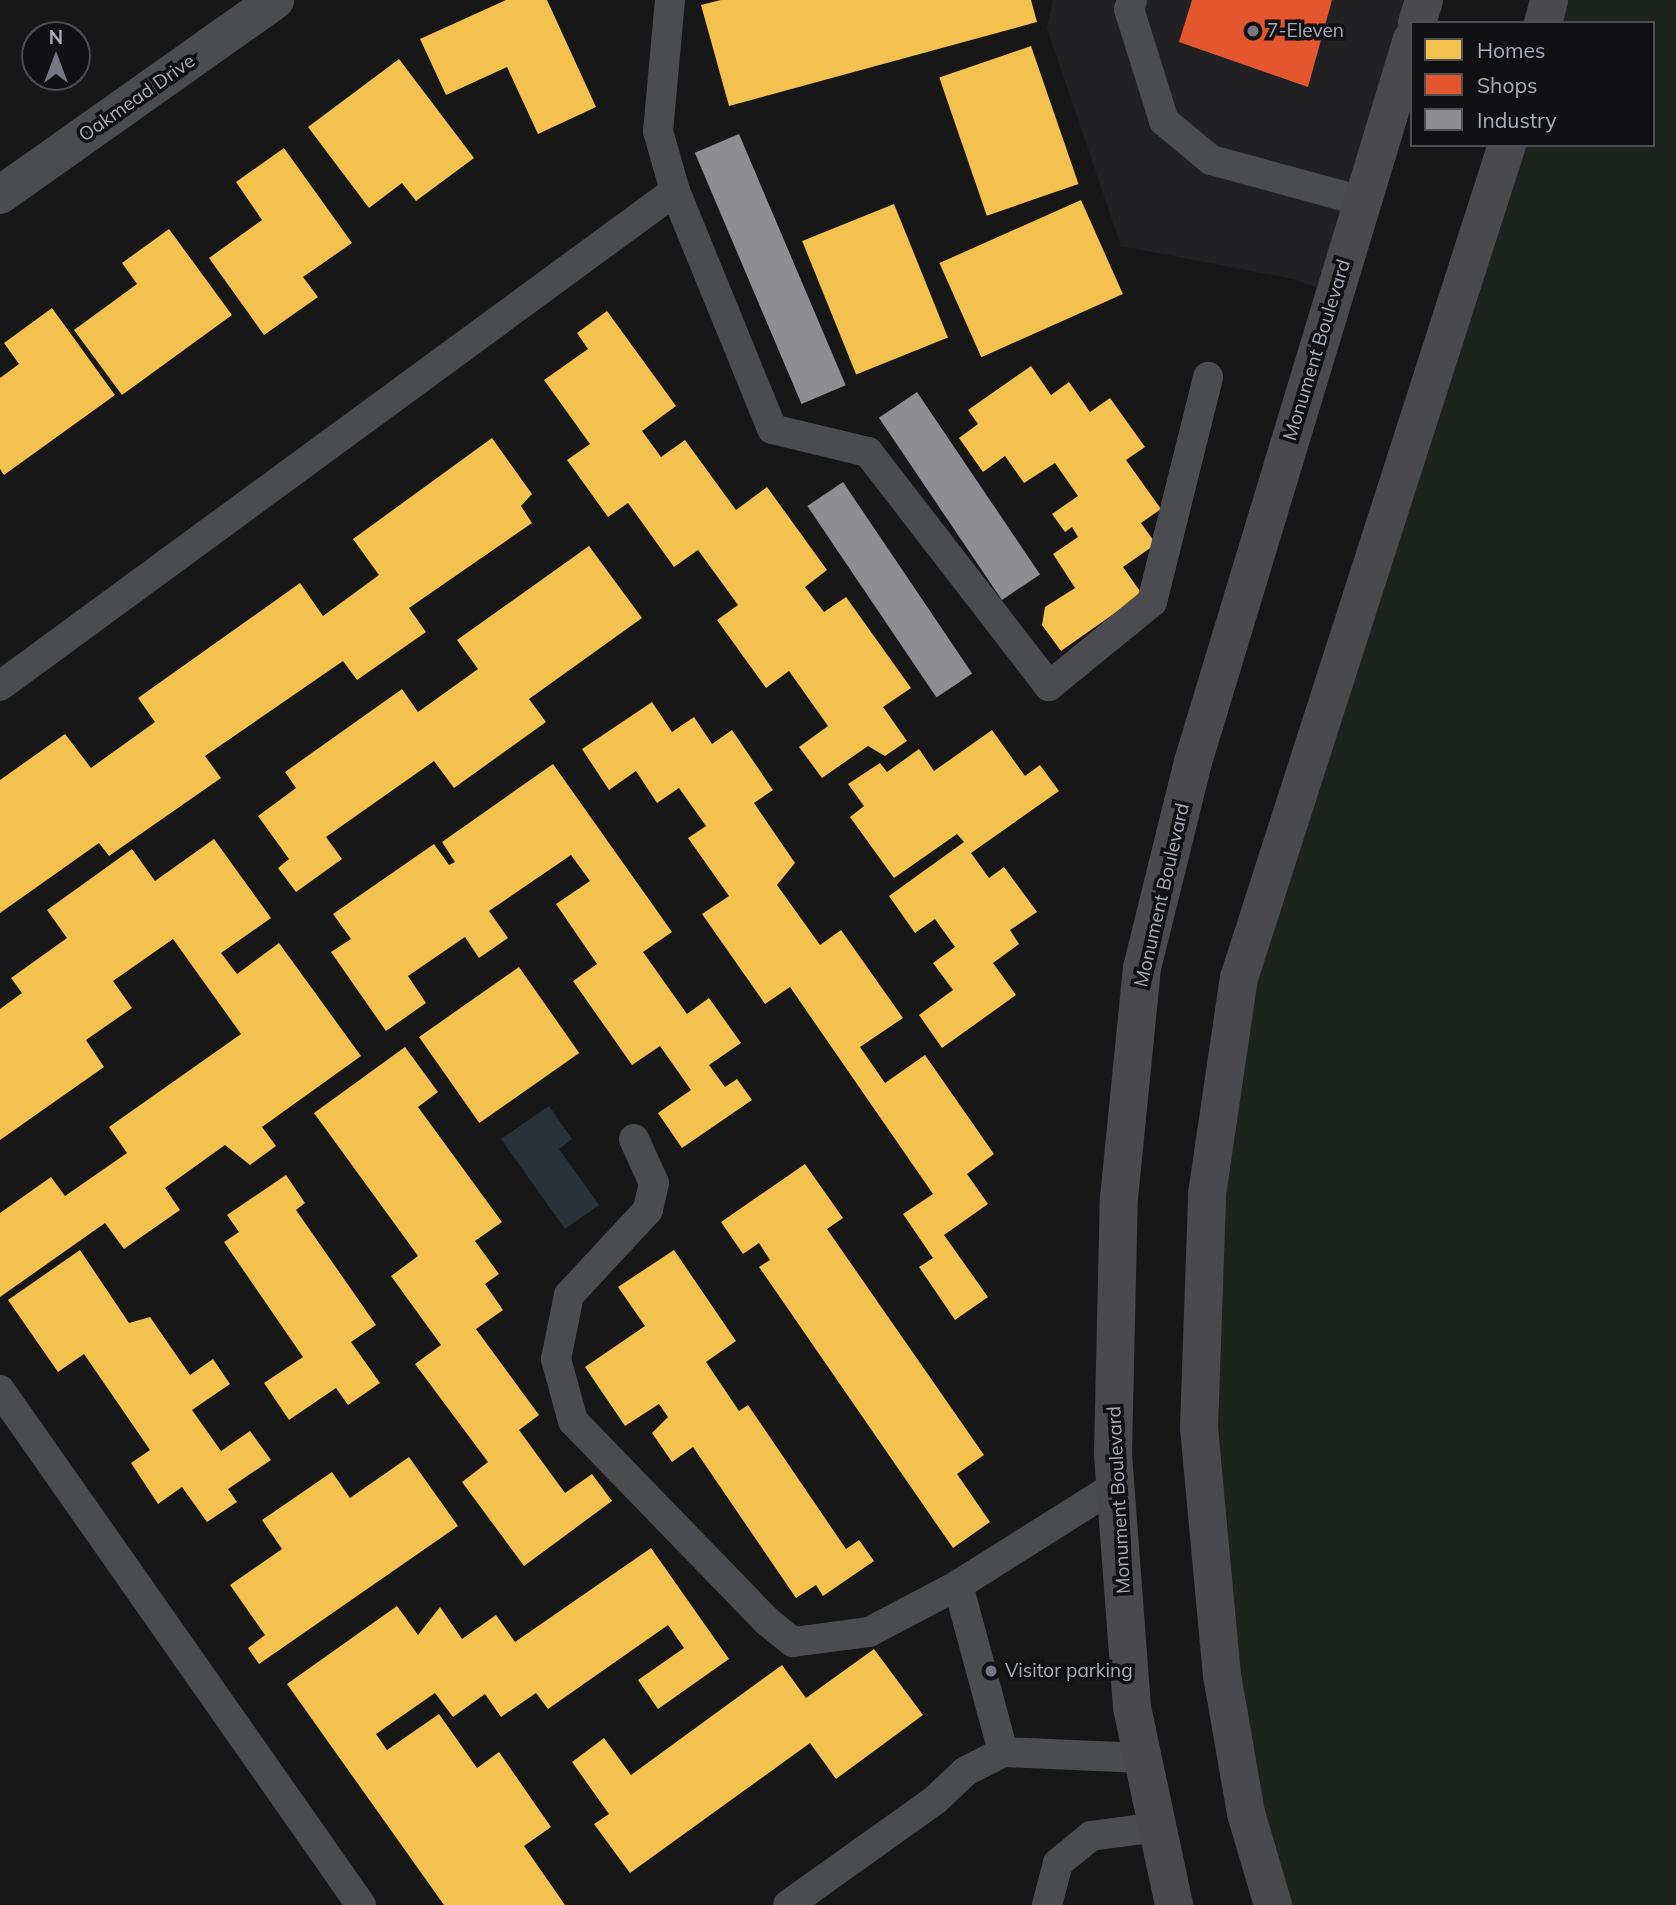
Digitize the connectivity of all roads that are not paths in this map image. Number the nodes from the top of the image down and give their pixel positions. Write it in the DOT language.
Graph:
graph roads {
  1 [pos="275,0"];
  2 [pos="670,0"];
  3 [pos="1132,0"];
  4 [pos="1424,0"];
  5 [pos="1549,0"];
  6 [pos="1418,21"];
  7 [pos="1544,21"];
  8 [pos="1410,45"];
  9 [pos="1506,147"];
  10 [pos="674,191"];
  11 [pos="0,195"];
  12 [pos="1362,201"];
  13 [pos="1209,377"];
  14 [pos="0,686"];
  15 [pos="634,1139"];
  16 [pos="0,1390"];
  17 [pos="1115,1486"];
  18 [pos="957,1584"];
  19 [pos="1003,1752"];
  20 [pos="1142,1758"];
  21 [pos="1158,1827"];
  22 [pos="361,1905"];
  23 [pos="788,1905"];
  24 [pos="1047,1905"];
  25 [pos="1174,1905"];
  26 [pos="1273,1905"];
  1 -- 11 [label="street, Oakmead Drive"];
  2 -- 10 [label="lane"];
  3 -- 12 [label="lane"];
  4 -- 6 [label="main road"];
  5 -- 7 [label="main road"];
  8 -- 12 [label="main road, Monument Boulevard"];
  9 -- 26 [label="main road"];
  10 -- 13 [label="lane"];
  10 -- 14 [label="lane"];
  12 -- 17 [label="main road, Monument Boulevard"];
  15 -- 18 [label="lane"];
  16 -- 22 [label="lane"];
  17 -- 18 [label="lane"];
  17 -- 20 [label="main road, Monument Boulevard"];
  18 -- 19 [label="lane"];
  19 -- 20 [label="lane"];
  19 -- 23 [label="lane"];
  20 -- 21 [label="main road, Monument Boulevard"];
  21 -- 24 [label="lane"];
  21 -- 25 [label="main road, Monument Boulevard"];
}
